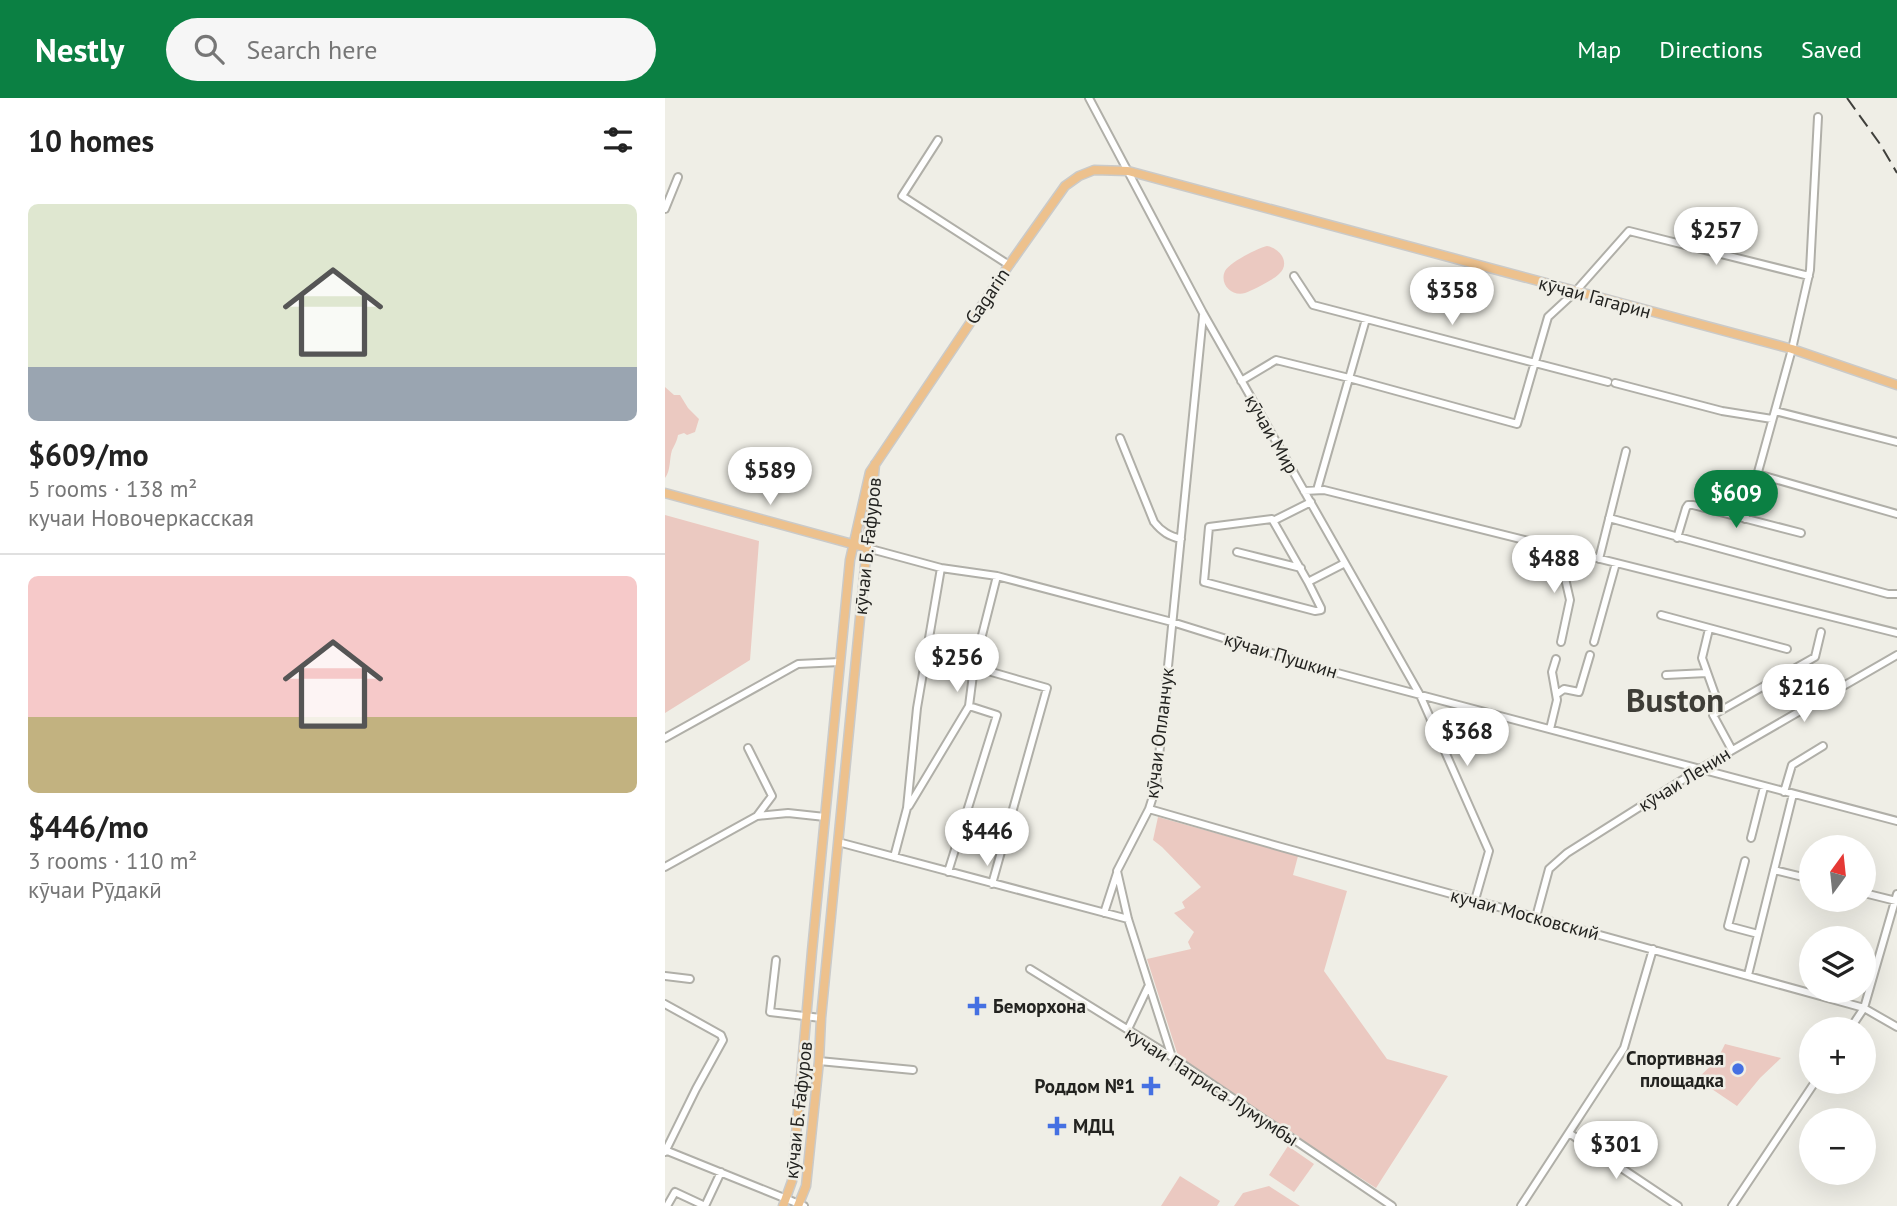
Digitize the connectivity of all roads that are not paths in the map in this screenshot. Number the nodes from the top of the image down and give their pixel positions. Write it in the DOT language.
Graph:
graph roads {
  1 [pos="1089,98"];
  2 [pos="1818,117"];
  3 [pos="938,140"];
  4 [pos="1128,171"];
  5 [pos="678,177"];
  6 [pos="665,209"];
  7 [pos="1009,265"];
  8 [pos="1294,276"];
  9 [pos="1809,276"];
  10 [pos="1575,292"];
  11 [pos="1203,313"];
  12 [pos="1366,319"];
  13 [pos="1792,349"];
  14 [pos="1535,362"];
  15 [pos="1349,378"];
  16 [pos="1241,381"];
  17 [pos="1897,385"];
  18 [pos="1775,411"];
  19 [pos="1772,419"];
  20 [pos="1120,438"];
  21 [pos="1897,442"];
  22 [pos="1626,451"];
  23 [pos="875,464"];
  24 [pos="1757,474"];
  25 [pos="1317,490"];
  26 [pos="1304,491"];
  27 [pos="665,494"];
  28 [pos="1311,502"];
  29 [pos="1897,514"];
  30 [pos="1609,518"];
  31 [pos="1745,519"];
  32 [pos="1273,521"];
  33 [pos="1801,533"];
  34 [pos="1677,538"];
  35 [pos="1181,539"];
  36 [pos="854,544"];
  37 [pos="867,548"];
  38 [pos="1558,548"];
  39 [pos="1237,552"];
  40 [pos="1599,558"];
  41 [pos="1345,563"];
  42 [pos="1616,563"];
  43 [pos="941,568"];
  44 [pos="1301,568"];
  45 [pos="996,576"];
  46 [pos="1308,582"];
  47 [pos="1897,594"];
  48 [pos="1661,615"];
  49 [pos="1172,622"];
  50 [pos="1709,629"];
  51 [pos="1821,632"];
  52 [pos="1897,633"];
  53 [pos="1561,642"];
  54 [pos="1594,642"];
  55 [pos="979,648"];
  56 [pos="1787,649"];
  57 [pos="940,655"];
  58 [pos="1590,655"];
  59 [pos="1897,656"];
  60 [pos="1556,659"];
  61 [pos="840,663"];
  62 [pos="974,667"];
  63 [pos="1707,673"];
  64 [pos="1666,676"];
  65 [pos="837,689"];
  66 [pos="853,690"];
  67 [pos="1557,694"];
  68 [pos="1420,695"];
  69 [pos="969,706"];
  70 [pos="1713,715"];
  71 [pos="1550,729"];
  72 [pos="665,738"];
  73 [pos="1823,746"];
  74 [pos="748,748"];
  75 [pos="1732,750"];
  76 [pos="1698,770"];
  77 [pos="1764,787"];
  78 [pos="1784,792"];
  79 [pos="1793,794"];
  80 [pos="907,808"];
  81 [pos="1149,809"];
  82 [pos="757,816"];
  83 [pos="825,817"];
  84 [pos="1897,821"];
  85 [pos="1751,838"];
  86 [pos="838,842"];
  87 [pos="894,857"];
  88 [pos="1745,861"];
  89 [pos="665,867"];
  90 [pos="1774,870"];
  91 [pos="1117,871"];
  92 [pos="948,872"];
  93 [pos="1799,877"];
  94 [pos="992,884"];
  95 [pos="1876,895"];
  96 [pos="1896,899"];
  97 [pos="1475,900"];
  98 [pos="1104,913"];
  99 [pos="1537,917"];
  100 [pos="1128,919"];
  101 [pos="1758,934"];
  102 [pos="1653,949"];
  103 [pos="776,960"];
  104 [pos="1030,969"];
  105 [pos="1748,975"];
  106 [pos="665,976"];
  107 [pos="690,979"];
  108 [pos="1148,986"];
  109 [pos="665,1004"];
  110 [pos="1864,1008"];
  111 [pos="1858,1017"];
  112 [pos="808,1018"];
  113 [pos="821,1018"];
  114 [pos="1897,1027"];
  115 [pos="1128,1029"];
  116 [pos="1172,1057"];
  117 [pos="819,1061"];
  118 [pos="913,1070"];
  119 [pos="1807,1094"];
  120 [pos="1569,1133"];
  121 [pos="665,1151"];
  122 [pos="721,1172"];
  123 [pos="785,1202"];
  124 [pos="800,1205"];
  125 [pos="667,1206"];
  126 [pos="705,1206"];
  127 [pos="1392,1206"];
  128 [pos="1521,1206"];
  129 [pos="1678,1206"];
  130 [pos="1732,1206"];
  1 -- 4 [label="street, кӯчаи Мир"];
  2 -- 9 [label="street"];
  3 -- 7 [label="street"];
  4 -- 7 [label="main road, Gagarin"];
  4 -- 10 [label="main road, кӯчаи Гагарин"];
  4 -- 11 [label="street, кӯчаи Мир"];
  5 -- 6 [label="street"];
  7 -- 23 [label="main road, Gagarin"];
  8 -- 12 [label="street"];
  9 -- 10 [label="street"];
  9 -- 13 [label="street"];
  10 -- 13 [label="main road, кӯчаи Гагарин"];
  10 -- 14 [label="street"];
  11 -- 16 [label="street, кӯчаи Мир"];
  11 -- 35 [label="street, кӯчаи Опланчук"];
  12 -- 14 [label="street"];
  12 -- 15 [label="street"];
  13 -- 17 [label="main road, кӯчаи Гагарин"];
  13 -- 18 [label="street"];
  14 -- 15 [label="street"];
  14 -- 19 [label="street"];
  15 -- 16 [label="street"];
  15 -- 25 [label="street"];
  16 -- 26 [label="street, кӯчаи Мир"];
  18 -- 19 [label="street"];
  18 -- 21 [label="street"];
  19 -- 24 [label="street"];
  20 -- 35 [label="street"];
  22 -- 30 [label="street"];
  23 -- 36 [label="main road, кӯчаи Б. Ғафуров"];
  23 -- 37 [label="main road, кӯчаи Б. Ғафуров"];
  24 -- 29 [label="street"];
  24 -- 31 [label="street"];
  25 -- 26 [label="street"];
  25 -- 38 [label="street"];
  26 -- 28 [label="street, кӯчаи Мир"];
  27 -- 36 [label="main road, кӯчаи Пушкин"];
  28 -- 32 [label="street"];
  28 -- 41 [label="street, кӯчаи Мир"];
  30 -- 34 [label="street"];
  30 -- 40 [label="street"];
  31 -- 33 [label="street"];
  31 -- 34 [label="street"];
  32 -- 44 [label="street"];
  32 -- 46 [label="street"];
  34 -- 47 [label="street"];
  35 -- 49 [label="street, кӯчаи Опланчук"];
  36 -- 37 [label="main road, кӯчаи Пушкин"];
  36 -- 61 [label="main road, кӯчаи Б. Ғафуров"];
  37 -- 43 [label="street, кӯчаи Пушкин"];
  37 -- 66 [label="main road, кӯчаи Б. Ғафуров"];
  38 -- 40 [label="street"];
  38 -- 53 [label="street"];
  39 -- 44 [label="street"];
  40 -- 42 [label="street"];
  41 -- 46 [label="street"];
  41 -- 68 [label="street, кӯчаи Мир"];
  42 -- 52 [label="street"];
  42 -- 54 [label="street"];
  43 -- 45 [label="street, кӯчаи Пушкин"];
  43 -- 80 [label="street"];
  44 -- 46 [label="street"];
  45 -- 49 [label="street, кӯчаи Пушкин"];
  45 -- 55 [label="street"];
  48 -- 50 [label="street"];
  49 -- 68 [label="street, кӯчаи Пушкин"];
  49 -- 81 [label="street, кӯчаи Опланчук"];
  50 -- 56 [label="street"];
  50 -- 63 [label="street"];
  51 -- 70 [label="street"];
  55 -- 57 [label="street"];
  55 -- 62 [label="street"];
  58 -- 67 [label="street"];
  59 -- 75 [label="street, кӯчаи Ленин"];
  60 -- 67 [label="street"];
  61 -- 65 [label="main road, кӯчаи Б. Ғафуров"];
  61 -- 72 [label="street"];
  62 -- 69 [label="street"];
  62 -- 94 [label="street"];
  63 -- 64 [label="street"];
  63 -- 70 [label="street"];
  65 -- 66 [label="street"];
  65 -- 83 [label="main road, кӯчаи Б. Ғафуров"];
  66 -- 86 [label="main road, кӯчаи Б. Ғафуров"];
  67 -- 71 [label="street"];
  68 -- 71 [label="street, кӯчаи Пушкин"];
  68 -- 97 [label="street"];
  69 -- 80 [label="street"];
  69 -- 92 [label="street"];
  70 -- 75 [label="street"];
  71 -- 76 [label="street, кӯчаи Пушкин"];
  73 -- 78 [label="street"];
  74 -- 82 [label="street"];
  75 -- 76 [label="street, кӯчаи Ленин"];
  76 -- 77 [label="street, кӯчаи Пушкин"];
  76 -- 99 [label="street, кӯчаи Ленин"];
  77 -- 78 [label="street, кӯчаи Пушкин"];
  77 -- 85 [label="street"];
  78 -- 79 [label="street, кӯчаи Пушкин"];
  79 -- 84 [label="street, кӯчаи Пушкин"];
  79 -- 90 [label="street"];
  80 -- 87 [label="street"];
  81 -- 91 [label="street, кӯчаи Опланчук"];
  81 -- 97 [label="street, кучаи Московский"];
  82 -- 83 [label="street"];
  82 -- 89 [label="street"];
  83 -- 112 [label="main road, кӯчаи Б. Ғафуров"];
  86 -- 87 [label="street"];
  86 -- 113 [label="main road, кӯчаи Б. Ғафуров"];
  87 -- 92 [label="street"];
  88 -- 101 [label="street"];
  90 -- 93 [label="street"];
  90 -- 101 [label="street"];
  91 -- 98 [label="street, кӯчаи Опланчук"];
  91 -- 100 [label="street"];
  92 -- 94 [label="street"];
  94 -- 98 [label="street"];
  95 -- 96 [label="street"];
  96 -- 110 [label="street"];
  97 -- 99 [label="street, кучаи Московский"];
  98 -- 100 [label="street"];
  99 -- 102 [label="street, кучаи Московский"];
  100 -- 108 [label="street"];
  101 -- 105 [label="street"];
  102 -- 105 [label="street, кучаи Московский"];
  102 -- 120 [label="street"];
  103 -- 112 [label="street"];
  104 -- 115 [label="street, кучаи Патриса Лумумбы"];
  105 -- 110 [label="street, кучаи Московский"];
  106 -- 107 [label="street"];
  108 -- 115 [label="street"];
  108 -- 116 [label="street"];
  109 -- 121 [label="street"];
  110 -- 111 [label="street"];
  110 -- 114 [label="street, кучаи Московский"];
  112 -- 113 [label="street"];
  112 -- 123 [label="main road, кӯчаи Б. Ғафуров"];
  113 -- 117 [label="main road, кӯчаи Б. Ғафуров"];
  115 -- 116 [label="street, кучаи Патриса Лумумбы"];
  116 -- 127 [label="street, кучаи Патриса Лумумбы"];
  117 -- 118 [label="street"];
  117 -- 124 [label="main road, кӯчаи Б. Ғафуров"];
  119 -- 130 [label="street"];
  120 -- 128 [label="street"];
  120 -- 129 [label="street"];
  121 -- 122 [label="street"];
  122 -- 123 [label="street"];
  122 -- 126 [label="street"];
  123 -- 124 [label="street"];
  125 -- 126 [label="street"];
}
